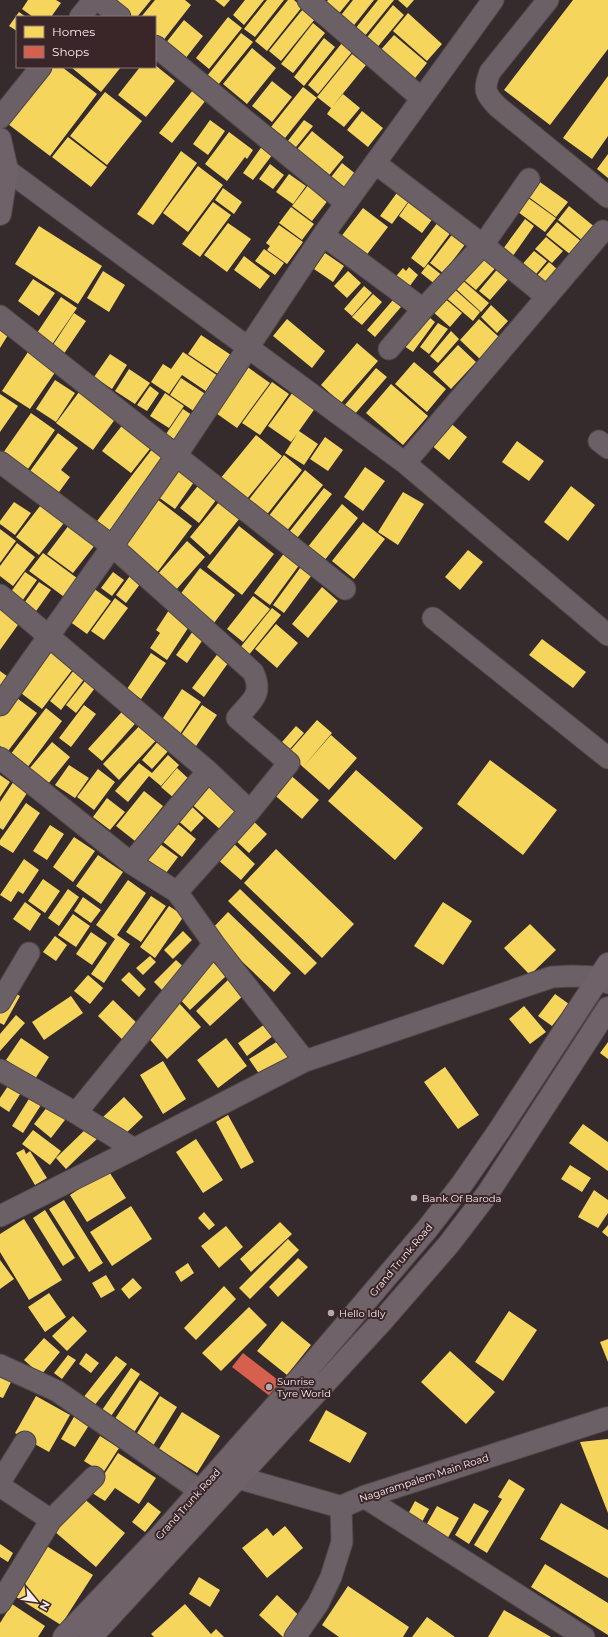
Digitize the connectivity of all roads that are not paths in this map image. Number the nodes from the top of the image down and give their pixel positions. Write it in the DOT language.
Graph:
graph roads {
  1 [pos="94,0"];
  2 [pos="99,0"];
  3 [pos="308,0"];
  4 [pos="492,0"];
  5 [pos="548,0"];
  6 [pos="81,16"];
  7 [pos="119,16"];
  8 [pos="156,47"];
  9 [pos="40,68"];
  10 [pos="421,98"];
  11 [pos="0,118"];
  12 [pos="0,139"];
  13 [pos="375,163"];
  14 [pos="6,170"];
  15 [pos="529,179"];
  16 [pos="608,197"];
  17 [pos="346,203"];
  18 [pos="0,214"];
  19 [pos="603,231"];
  20 [pos="322,235"];
  21 [pos="483,245"];
  22 [pos="548,297"];
  23 [pos="423,309"];
  24 [pos="0,316"];
  25 [pos="248,348"];
  26 [pos="389,349"];
  27 [pos="176,456"];
  28 [pos="0,462"];
  29 [pos="405,462"];
  30 [pos="112,546"];
  31 [pos="346,589"];
  32 [pos="0,595"];
  33 [pos="433,618"];
  34 [pos="48,635"];
  35 [pos="608,635"];
  36 [pos="0,705"];
  37 [pos="0,758"];
  38 [pos="608,758"];
  39 [pos="208,771"];
  40 [pos="250,811"];
  41 [pos="130,863"];
  42 [pos="177,892"];
  43 [pos="214,944"];
  44 [pos="29,952"];
  45 [pos="605,975"];
  46 [pos="0,1002"];
  47 [pos="608,1008"];
  48 [pos="305,1061"];
  49 [pos="0,1070"];
  50 [pos="76,1113"];
  51 [pos="134,1149"];
  52 [pos="0,1216"];
  53 [pos="0,1365"];
  54 [pos="608,1418"];
  55 [pos="25,1442"];
  56 [pos="94,1477"];
  57 [pos="239,1478"];
  58 [pos="0,1482"];
  59 [pos="0,1486"];
  60 [pos="200,1492"];
  61 [pos="364,1497"];
  62 [pos="341,1507"];
  63 [pos="51,1520"];
  64 [pos="0,1604"];
  65 [pos="64,1637"];
  66 [pos="91,1637"];
  67 [pos="295,1637"];
  68 [pos="584,1637"];
  1 -- 6 [label="street"];
  2 -- 7 [label="street"];
  3 -- 10 [label="street"];
  4 -- 10 [label="street"];
  5 -- 16 [label="street"];
  8 -- 17 [label="street"];
  9 -- 11 [label="street"];
  10 -- 13 [label="street"];
  12 -- 14 [label="main road"];
  13 -- 17 [label="street"];
  13 -- 21 [label="street"];
  14 -- 18 [label="main road"];
  14 -- 25 [label="street"];
  15 -- 21 [label="street"];
  17 -- 20 [label="street"];
  19 -- 22 [label="street"];
  20 -- 23 [label="street"];
  20 -- 25 [label="street"];
  21 -- 22 [label="street"];
  21 -- 23 [label="street"];
  22 -- 29 [label="street"];
  23 -- 26 [label="street"];
  24 -- 27 [label="street"];
  25 -- 27 [label="street"];
  25 -- 29 [label="street"];
  27 -- 30 [label="street"];
  27 -- 31 [label="street"];
  28 -- 30 [label="street"];
  29 -- 35 [label="street"];
  30 -- 34 [label="street"];
  30 -- 40 [label="street"];
  32 -- 34 [label="street"];
  33 -- 38 [label="street"];
  34 -- 36 [label="street"];
  34 -- 39 [label="street"];
  37 -- 41 [label="street"];
  39 -- 40 [label="street"];
  39 -- 41 [label="street"];
  40 -- 42 [label="street"];
  41 -- 42 [label="street"];
  42 -- 43 [label="street"];
  43 -- 48 [label="street"];
  43 -- 50 [label="street"];
  44 -- 46 [label="street"];
  45 -- 48 [label="street"];
  45 -- 60 [label="main road, Grand Trunk Road"];
  47 -- 57 [label="main road, Grand Trunk Road"];
  48 -- 51 [label="street"];
  49 -- 50 [label="street"];
  50 -- 51 [label="street"];
  51 -- 52 [label="street"];
  53 -- 60 [label="street"];
  54 -- 61 [label="street, Nagarampalem Main Road"];
  55 -- 58 [label="street"];
  56 -- 63 [label="street"];
  57 -- 62 [label="street"];
  57 -- 66 [label="main road, Grand Trunk Road"];
  59 -- 63 [label="street"];
  60 -- 65 [label="main road, Grand Trunk Road"];
  61 -- 62 [label="street, Nagarampalem Main Road"];
  61 -- 68 [label="street"];
  62 -- 67 [label="street"];
  63 -- 64 [label="street"];
}
